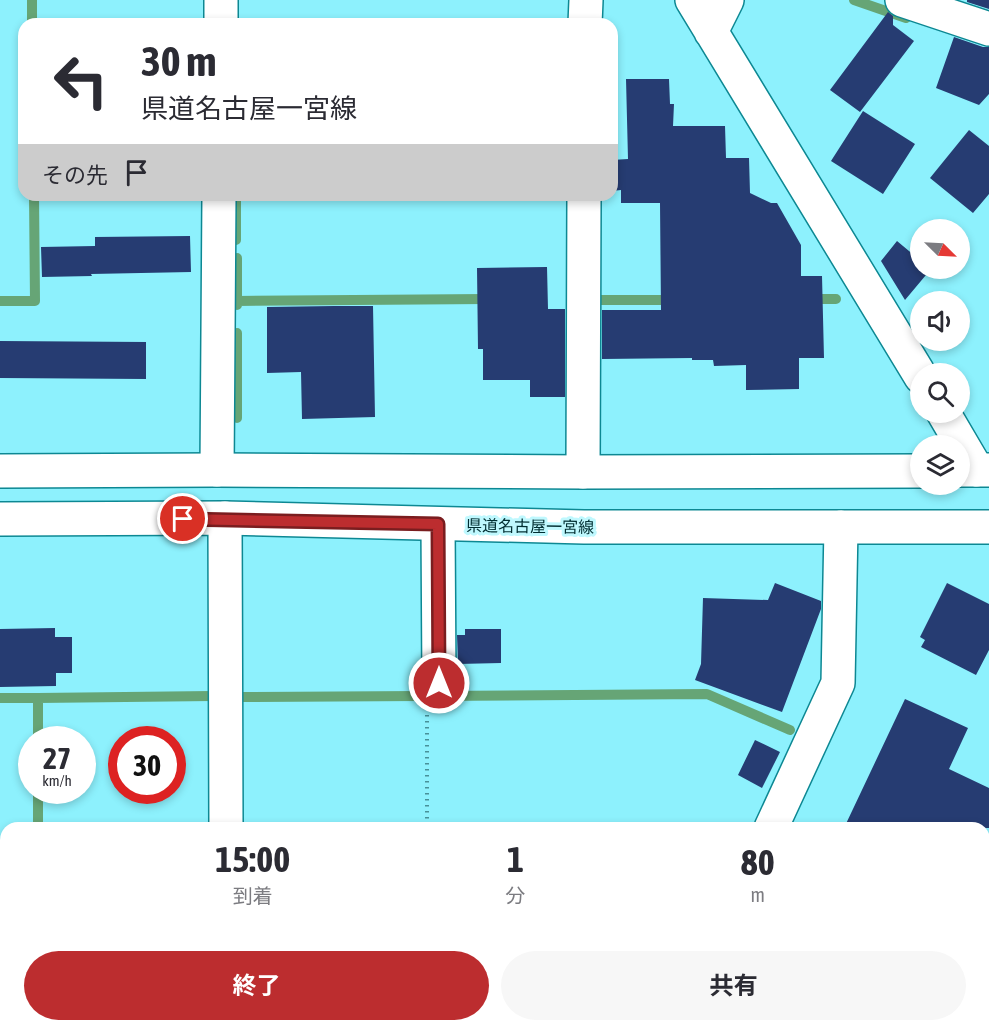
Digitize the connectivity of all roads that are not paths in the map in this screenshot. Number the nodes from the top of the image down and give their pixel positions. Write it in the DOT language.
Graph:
graph roads {
  1 [pos="221,0"];
  2 [pos="585,0"];
  3 [pos="692,0"];
  4 [pos="727,0"];
  5 [pos="902,0"];
  6 [pos="220,18"];
  7 [pos="585,18"];
  8 [pos="989,29"];
  9 [pos="711,32"];
  10 [pos="219,201"];
  11 [pos="584,201"];
  12 [pos="912,363"];
  13 [pos="948,423"];
  14 [pos="217,470"];
  15 [pos="975,470"];
  16 [pos="0,471"];
  17 [pos="910,471"];
  18 [pos="583,472"];
  19 [pos="0,519"];
  20 [pos="225,519"];
  21 [pos="438,524"];
  22 [pos="841,527"];
  23 [pos="989,527"];
  24 [pos="439,683"];
  25 [pos="226,822"];
  26 [pos="774,822"];
  1 -- 6 [label="street"];
  2 -- 7 [label="street"];
  3 -- 9 [label="street"];
  4 -- 9 [label="street"];
  5 -- 8 [label="street"];
  9 -- 12 [label="street"];
  10 -- 14 [label="street"];
  11 -- 18 [label="street"];
  13 -- 15 [label="street"];
  14 -- 16 [label="street"];
  14 -- 18 [label="street"];
  17 -- 18 [label="street"];
  19 -- 20 [label="street, 県道名古屋一宮線"];
  20 -- 21 [label="street, 県道名古屋一宮線"];
  20 -- 25 [label="street"];
  21 -- 22 [label="street, 県道名古屋一宮線"];
  21 -- 24 [label="street"];
  22 -- 23 [label="street, 県道名古屋一宮線"];
  22 -- 26 [label="street"];
}
